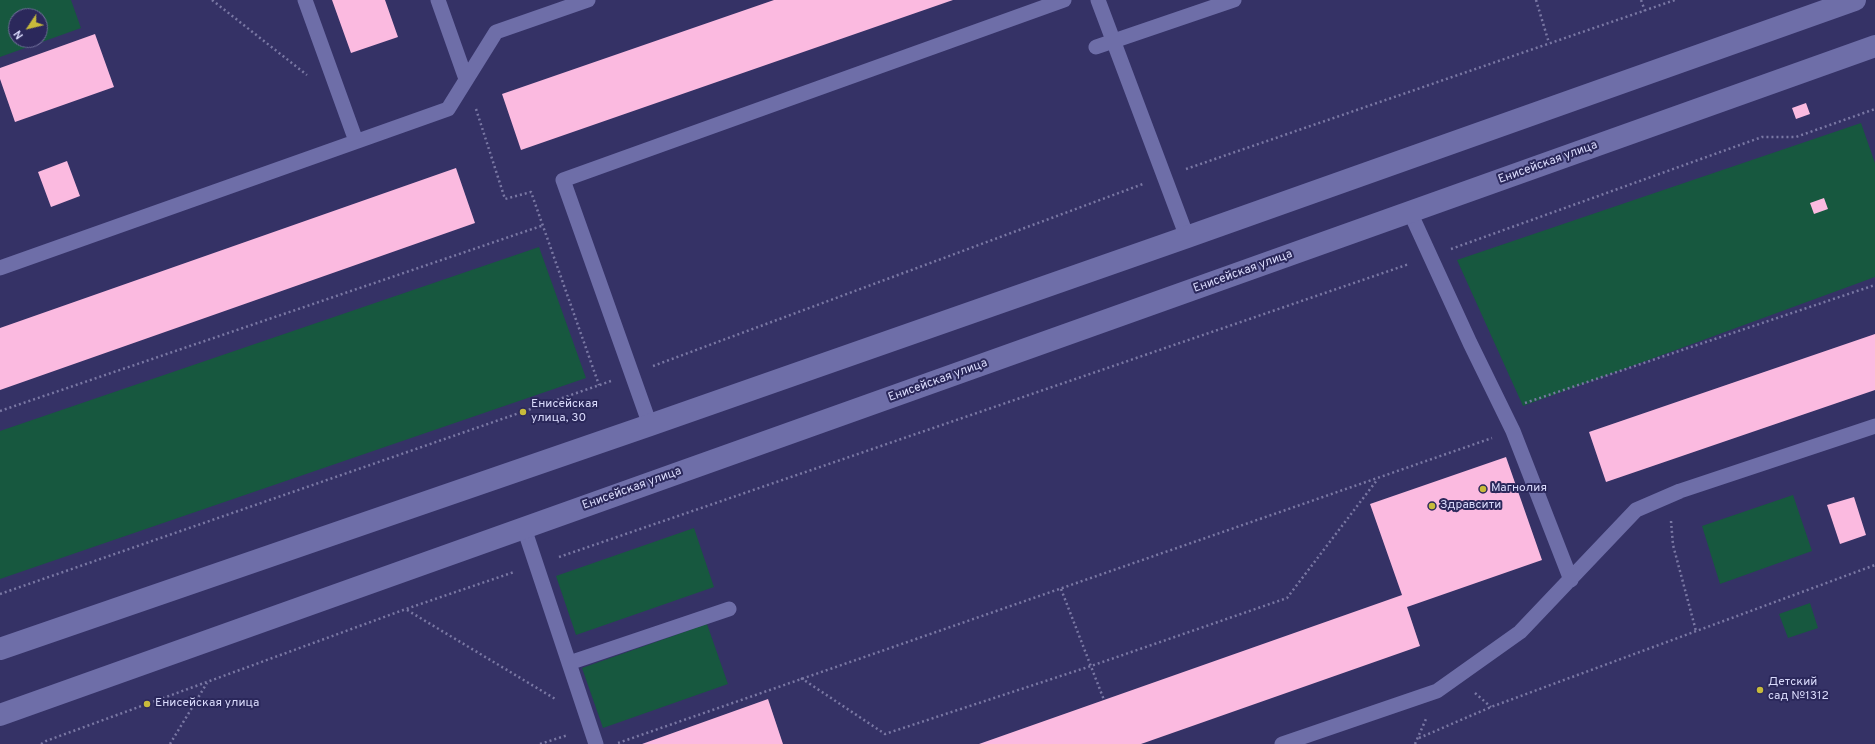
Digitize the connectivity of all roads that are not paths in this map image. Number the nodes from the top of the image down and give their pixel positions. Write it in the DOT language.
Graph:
graph roads {
  1 [pos="306,0"];
  2 [pos="438,0"];
  3 [pos="588,0"];
  4 [pos="1064,0"];
  5 [pos="1098,0"];
  6 [pos="1234,0"];
  7 [pos="1855,0"];
  8 [pos="1114,40"];
  9 [pos="1875,46"];
  10 [pos="1096,47"];
  11 [pos="466,79"];
  12 [pos="356,141"];
  13 [pos="1410,212"];
  14 [pos="1187,238"];
  15 [pos="0,268"];
  16 [pos="650,425"];
  17 [pos="1875,426"];
  18 [pos="524,528"];
  19 [pos="1571,580"];
  20 [pos="729,609"];
  21 [pos="0,649"];
  22 [pos="569,663"];
  23 [pos="0,715"];
  24 [pos="596,744"];
  25 [pos="1282,744"];
  1 -- 12 [label="lane"];
  2 -- 11 [label="lane"];
  3 -- 11 [label="lane"];
  4 -- 16 [label="lane"];
  5 -- 8 [label="lane"];
  6 -- 8 [label="lane"];
  7 -- 14 [label="main road"];
  8 -- 10 [label="lane"];
  8 -- 14 [label="lane"];
  9 -- 13 [label="main road, Енисейская улица"];
  11 -- 12 [label="lane"];
  12 -- 15 [label="lane"];
  13 -- 18 [label="main road, Енисейская улица"];
  13 -- 19 [label="lane"];
  14 -- 16 [label="main road"];
  16 -- 21 [label="main road"];
  17 -- 19 [label="lane"];
  18 -- 22 [label="lane"];
  18 -- 23 [label="main road, Енисейская улица"];
  19 -- 25 [label="lane"];
  20 -- 22 [label="lane"];
  22 -- 24 [label="lane"];
}
